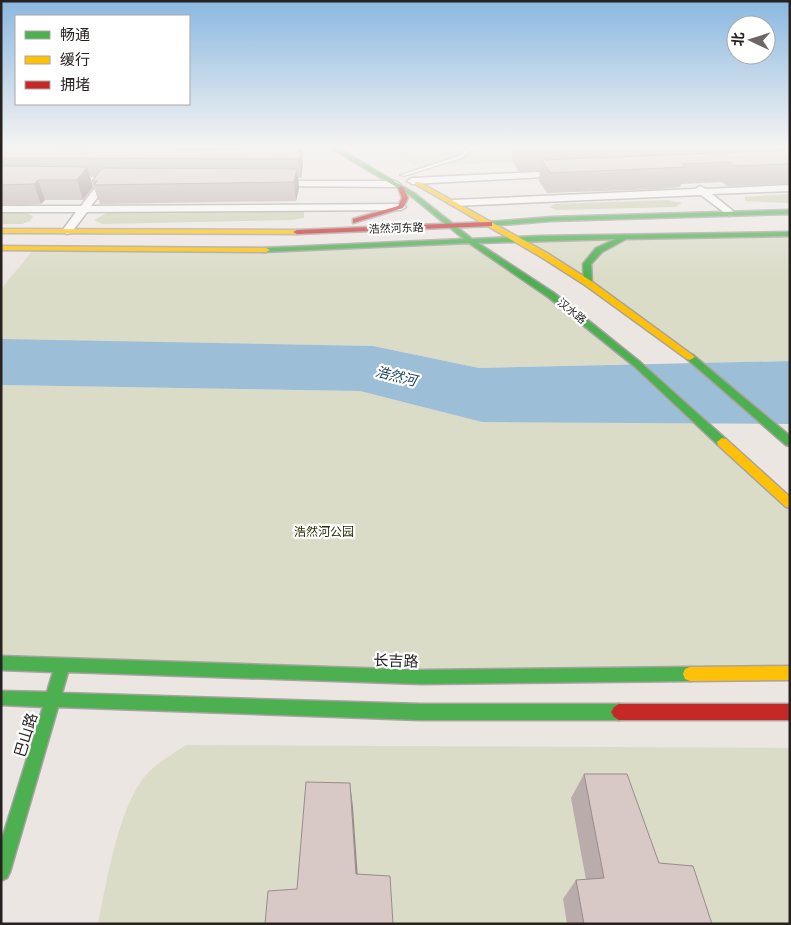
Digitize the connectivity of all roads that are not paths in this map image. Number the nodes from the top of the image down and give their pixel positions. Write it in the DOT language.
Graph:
graph roads {
  1 [pos="98,190"];
  2 [pos="400,190"];
  3 [pos="405,190"];
  4 [pos="429,190"];
  5 [pos="743,190"];
  6 [pos="703,192"];
  7 [pos="453,204"];
  8 [pos="401,207"];
  9 [pos="1,209"];
  10 [pos="84,209"];
  11 [pos="790,212"];
  12 [pos="729,213"];
  13 [pos="490,224"];
  14 [pos="450,226"];
  15 [pos="1,231"];
  16 [pos="67,231"];
  17 [pos="305,232"];
  18 [pos="790,234"];
  19 [pos="624,238"];
  20 [pos="515,240"];
  21 [pos="472,242"];
  22 [pos="1,248"];
  23 [pos="588,283"];
  24 [pos="790,442"];
  25 [pos="790,504"];
  26 [pos="1,663"];
  27 [pos="63,664"];
  28 [pos="790,673"];
  29 [pos="1,698"];
  30 [pos="52,701"];
  31 [pos="790,712"];
  32 [pos="1,872"];
  1 -- 10 [label="street"];
  2 -- 8 [label="main road"];
  3 -- 14 [label="main road, 汉水路"];
  4 -- 7 [label="main road"];
  5 -- 6 [label="street"];
  6 -- 7 [label="street"];
  6 -- 12 [label="street"];
  7 -- 13 [label="main road"];
  8 -- 10 [label="street"];
  8 -- 17 [label="main road"];
  9 -- 10 [label="street"];
  10 -- 16 [label="street"];
  11 -- 12 [label="main road, 浩然河东路"];
  12 -- 13 [label="main road, 浩然河东路"];
  13 -- 14 [label="main road, 浩然河东路"];
  13 -- 20 [label="main road"];
  14 -- 17 [label="main road, 浩然河东路"];
  14 -- 21 [label="main road, 汉水路"];
  15 -- 16 [label="main road, 浩然河东路"];
  16 -- 17 [label="main road, 浩然河东路"];
  18 -- 19 [label="main road, 浩然河东路"];
  19 -- 20 [label="main road, 浩然河东路"];
  19 -- 23 [label="main road"];
  20 -- 21 [label="main road, 浩然河东路"];
  20 -- 23 [label="main road"];
  21 -- 22 [label="main road, 浩然河东路"];
  21 -- 25 [label="main road, 汉水路"];
  23 -- 24 [label="main road"];
  26 -- 27 [label="main road, 长吉路"];
  27 -- 28 [label="main road, 长吉路"];
  27 -- 30 [label="main road, 巴山路"];
  29 -- 30 [label="main road"];
  30 -- 31 [label="main road"];
  30 -- 32 [label="main road, 巴山路"];
}
